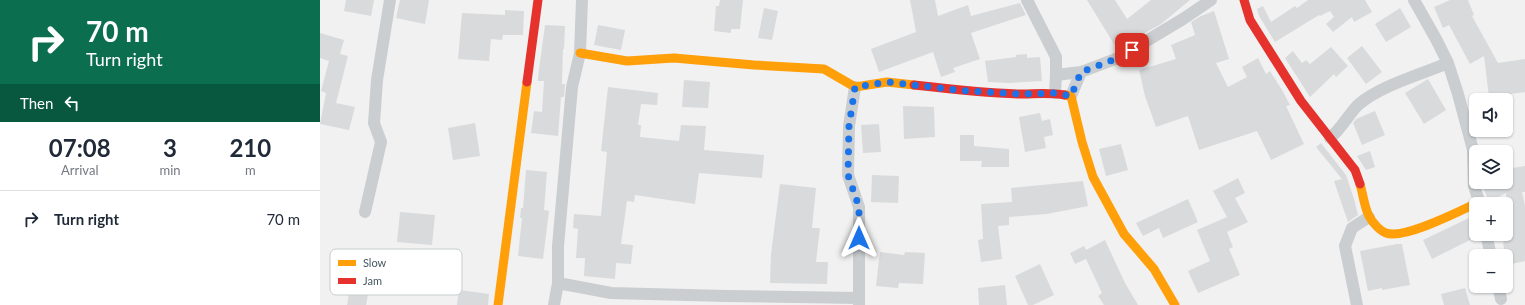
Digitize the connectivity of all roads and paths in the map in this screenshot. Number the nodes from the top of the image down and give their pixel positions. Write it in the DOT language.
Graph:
graph roads {
  1 [pos="390,0"];
  2 [pos="538,0"];
  3 [pos="582,0"];
  4 [pos="1027,0"];
  5 [pos="1210,0"];
  6 [pos="1244,0"];
  7 [pos="1414,0"];
  8 [pos="580,53"];
  9 [pos="1448,64"];
  10 [pos="1081,72"];
  11 [pos="1056,75"];
  12 [pos="855,87"];
  13 [pos="1055,93"];
  14 [pos="1071,96"];
  15 [pos="1330,138"];
  16 [pos="1478,197"];
  17 [pos="1469,208"];
  18 [pos="365,212"];
  19 [pos="1369,217"];
  20 [pos="558,283"];
  21 [pos="1500,293"];
  22 [pos="1501,299"];
  23 [pos="859,301"];
  24 [pos="498,305"];
  25 [pos="554,305"];
  26 [pos="1175,305"];
  27 [pos="1357,305"];
  1 -- 18 [label="street"];
  2 -- 24 [label="street"];
  3 -- 8 [label="street"];
  4 -- 11 [label="street"];
  5 -- 10 [label="street"];
  6 -- 15 [label="street"];
  7 -- 9 [label="street"];
  8 -- 12 [label="street"];
  8 -- 20 [label="street"];
  9 -- 15 [label="street"];
  9 -- 16 [label="street"];
  10 -- 11 [label="street"];
  10 -- 14 [label="street"];
  11 -- 13 [label="street"];
  12 -- 13 [label="street"];
  12 -- 23 [label="street"];
  13 -- 14 [label="street"];
  14 -- 26 [label="street"];
  15 -- 19 [label="street"];
  17 -- 19 [label="street"];
  19 -- 27 [label="street"];
  20 -- 23 [label="street"];
  20 -- 25 [label="street"];
  21 -- 22 [label="street"];
}
